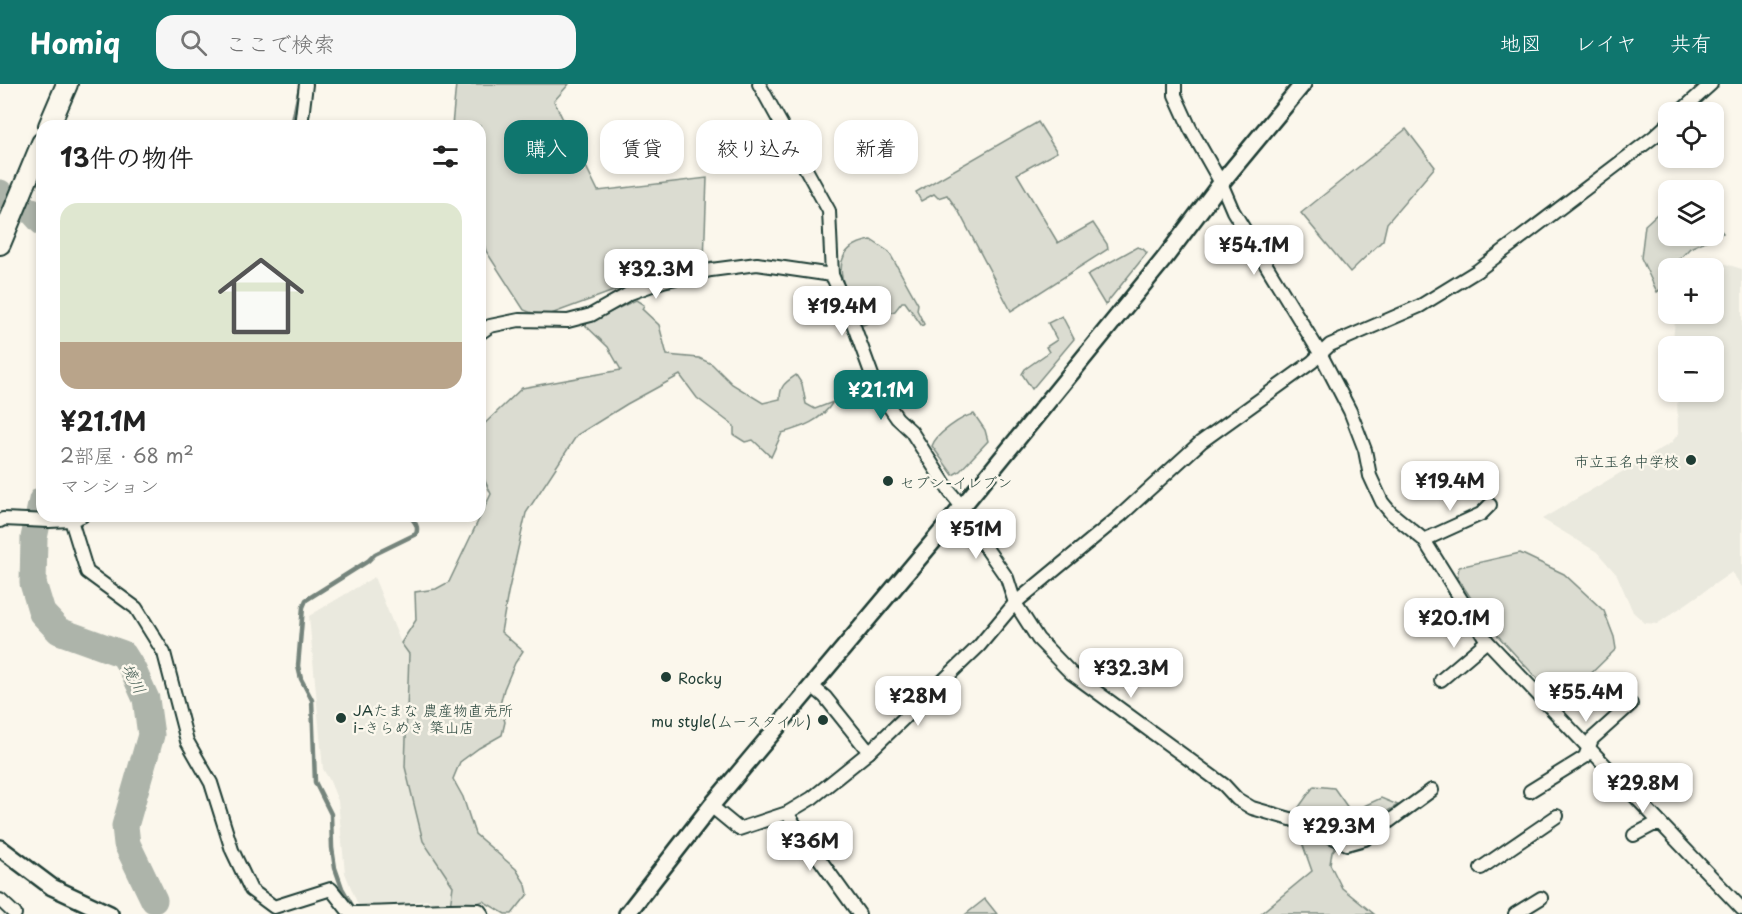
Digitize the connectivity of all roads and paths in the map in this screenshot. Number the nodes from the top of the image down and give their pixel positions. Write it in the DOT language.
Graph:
graph roads {
  1 [pos="67,84"];
  2 [pos="306,84"];
  3 [pos="759,84"];
  4 [pos="1175,84"];
  5 [pos="1303,84"];
  6 [pos="1711,84"];
  7 [pos="1691,102"];
  8 [pos="52,120"];
  9 [pos="302,120"];
  10 [pos="1658,133"];
  11 [pos="36,157"];
  12 [pos="1221,183"];
  13 [pos="0,244"];
  14 [pos="832,275"];
  15 [pos="486,329"];
  16 [pos="1320,352"];
  17 [pos="1490,506"];
  18 [pos="962,507"];
  19 [pos="0,521"];
  20 [pos="36,521"];
  21 [pos="77,522"];
  22 [pos="1424,540"];
  23 [pos="1015,603"];
  24 [pos="1487,641"];
  25 [pos="1442,680"];
  26 [pos="812,686"];
  27 [pos="1631,704"];
  28 [pos="1589,748"];
  29 [pos="869,752"];
  30 [pos="1432,790"];
  31 [pos="1530,791"];
  32 [pos="711,806"];
  33 [pos="787,813"];
  34 [pos="1557,816"];
  35 [pos="1661,825"];
  36 [pos="1634,835"];
  37 [pos="0,849"];
  38 [pos="1481,868"];
  39 [pos="1541,898"];
  40 [pos="0,900"];
  41 [pos="1742,909"];
  42 [pos="350,913"];
  43 [pos="15,914"];
  44 [pos="110,914"];
  45 [pos="368,914"];
  46 [pos="482,914"];
  47 [pos="627,914"];
  48 [pos="859,914"];
  49 [pos="1515,914"];
  1 -- 8 [label="highway"];
  2 -- 9 [label="street"];
  3 -- 14 [label="street"];
  4 -- 12 [label="street"];
  5 -- 12 [label="street"];
  6 -- 7 [label="street"];
  10 -- 16 [label="street"];
  11 -- 13 [label="highway"];
  12 -- 16 [label="street"];
  12 -- 18 [label="street"];
  14 -- 15 [label="street"];
  14 -- 18 [label="street"];
  16 -- 22 [label="street"];
  16 -- 23 [label="street"];
  17 -- 22 [label="street"];
  18 -- 23 [label="street"];
  18 -- 26 [label="street"];
  19 -- 20 [label="street"];
  21 -- 42 [label="street"];
  22 -- 24 [label="street"];
  23 -- 29 [label="street"];
  23 -- 30 [label="street"];
  24 -- 25 [label="street"];
  24 -- 28 [label="street"];
  26 -- 29 [label="street"];
  26 -- 32 [label="street"];
  27 -- 28 [label="street"];
  28 -- 31 [label="street"];
  28 -- 35 [label="street"];
  29 -- 33 [label="street"];
  32 -- 33 [label="street"];
  32 -- 47 [label="street"];
  33 -- 48 [label="street"];
  34 -- 38 [label="street"];
  35 -- 36 [label="street"];
  35 -- 41 [label="street"];
  37 -- 44 [label="street"];
  39 -- 49 [label="street"];
  40 -- 43 [label="street"];
  42 -- 45 [label="street"];
  45 -- 46 [label="street"];
}
